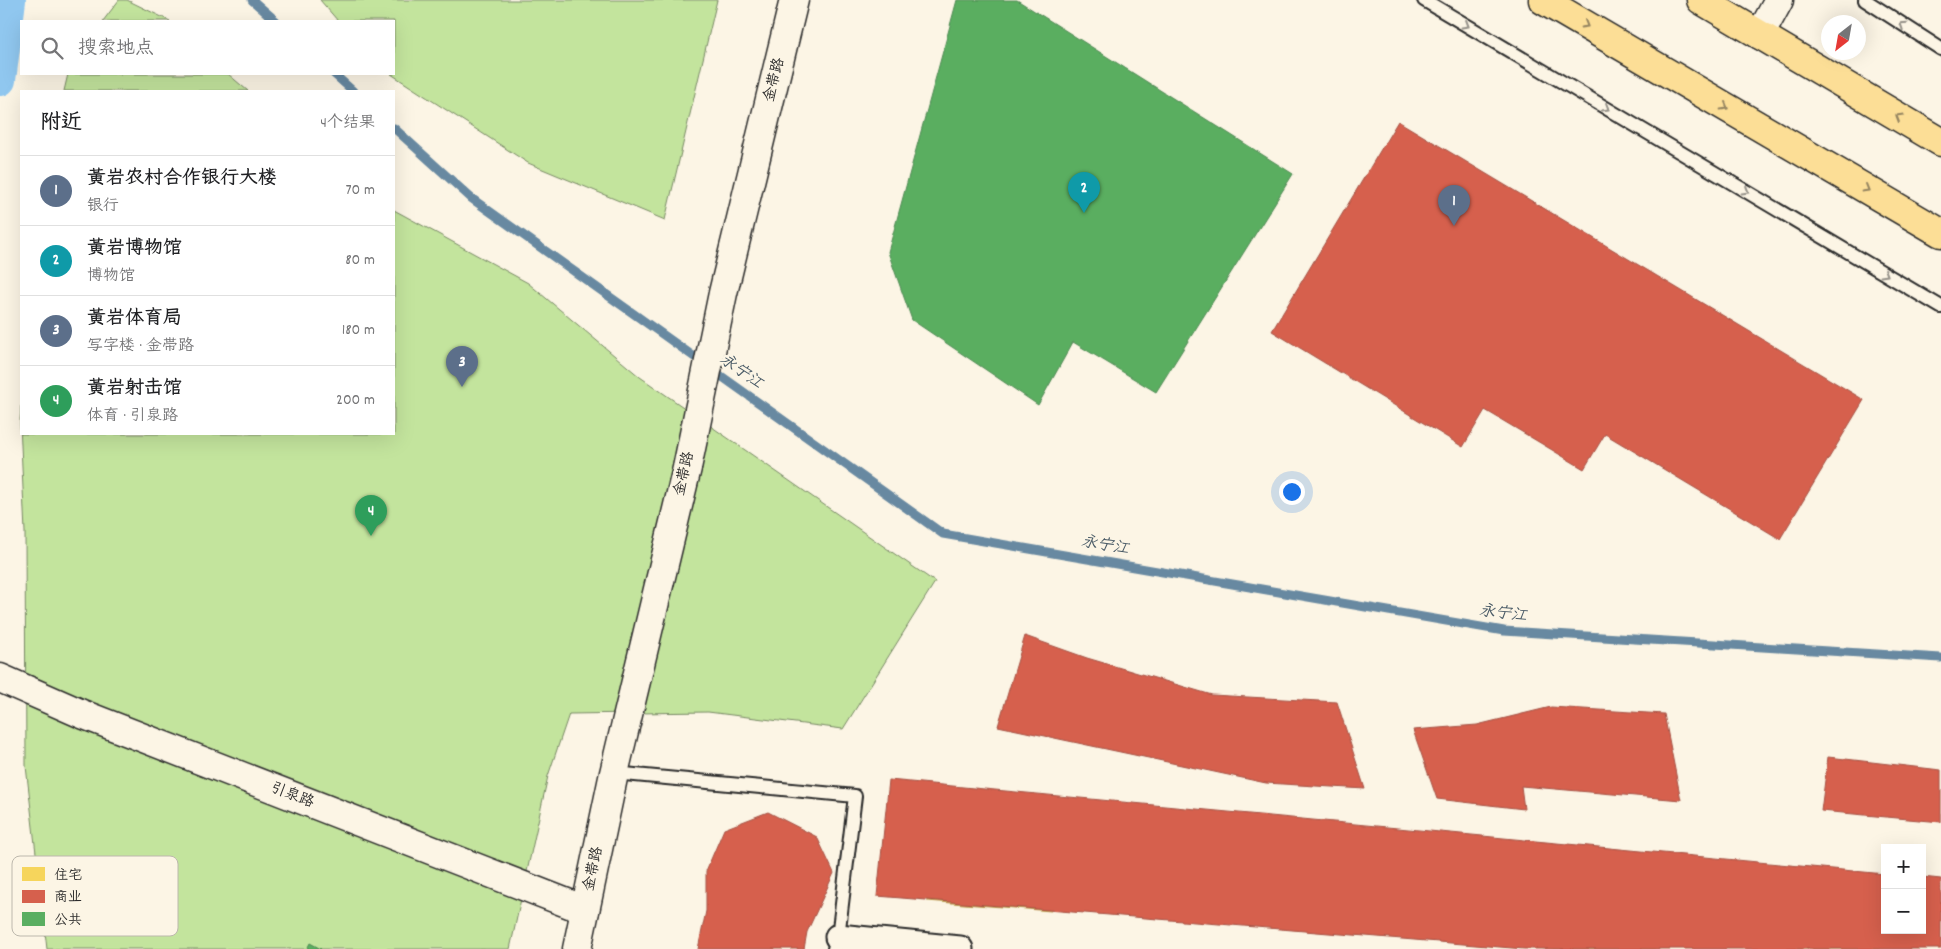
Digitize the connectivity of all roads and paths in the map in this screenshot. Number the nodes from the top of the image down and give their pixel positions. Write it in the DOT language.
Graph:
graph roads {
  1 [pos="794,0"];
  2 [pos="1424,0"];
  3 [pos="1543,0"];
  4 [pos="1701,0"];
  5 [pos="1779,0"];
  6 [pos="1865,0"];
  7 [pos="1760,35"];
  8 [pos="1941,49"];
  9 [pos="1941,142"];
  10 [pos="1941,233"];
  11 [pos="1941,307"];
  12 [pos="0,678"];
  13 [pos="614,773"];
  14 [pos="585,910"];
  15 [pos="836,943"];
  16 [pos="577,949"];
  17 [pos="960,949"];
  1 -- 13 [label="main road, 金带路"];
  2 -- 11 [label="lane, one-way"];
  3 -- 10 [label="highway, one-way"];
  4 -- 7 [label="highway"];
  5 -- 7 [label="main road"];
  8 -- 6 [label="lane, one-way"];
  9 -- 7 [label="highway, one-way"];
  12 -- 14 [label="main road, 引泉路"];
  13 -- 14 [label="main road, 金带路"];
  13 -- 15 [label="lane"];
  14 -- 16 [label="main road, 金带路"];
  15 -- 17 [label="street"];
}
